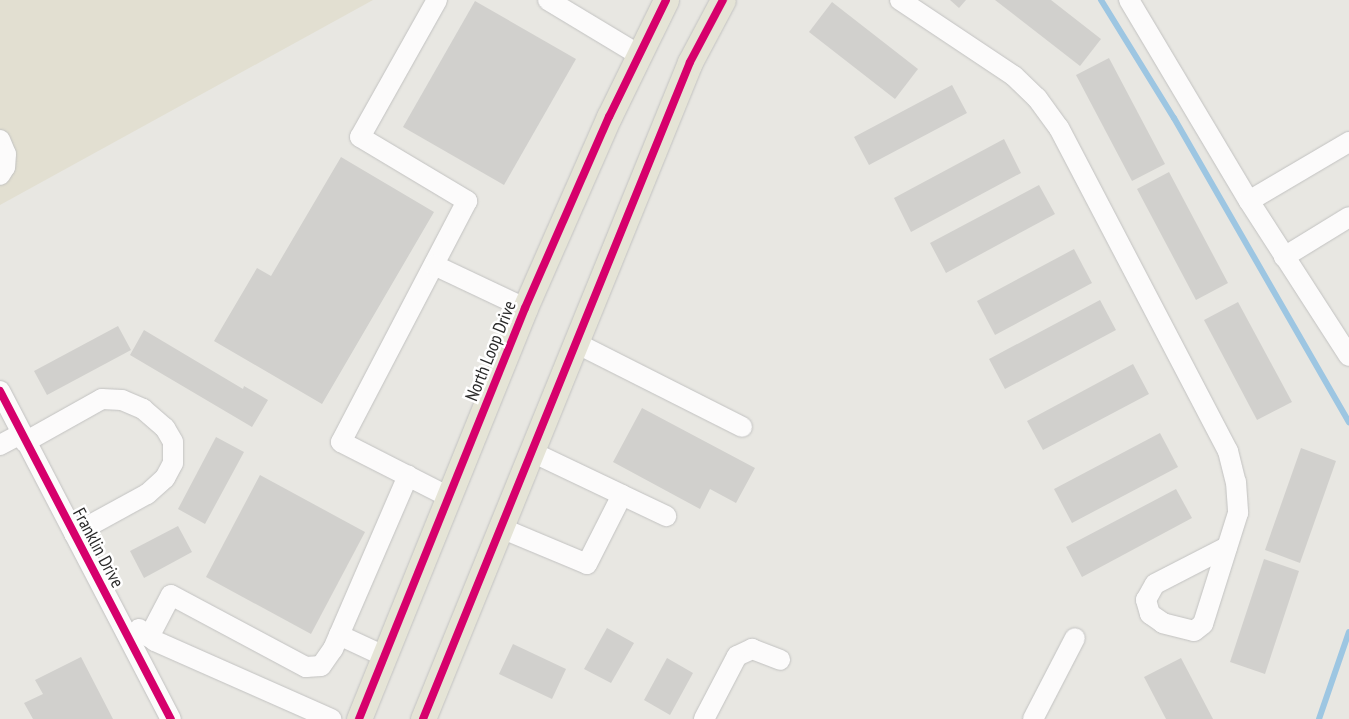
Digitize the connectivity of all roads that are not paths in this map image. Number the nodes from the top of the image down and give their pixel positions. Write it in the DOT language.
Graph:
graph roads {
  1 [pos="437,0"];
  2 [pos="548,0"];
  3 [pos="666,0"];
  4 [pos="723,0"];
  5 [pos="900,0"];
  6 [pos="1129,0"];
  7 [pos="639,55"];
  8 [pos="0,140"];
  9 [pos="1349,142"];
  10 [pos="0,175"];
  11 [pos="1250,200"];
  12 [pos="1349,217"];
  13 [pos="1284,258"];
  14 [pos="434,265"];
  15 [pos="525,308"];
  16 [pos="576,343"];
  17 [pos="1349,356"];
  18 [pos="0,391"];
  19 [pos="742,428"];
  20 [pos="23,438"];
  21 [pos="0,445"];
  22 [pos="532,452"];
  23 [pos="408,476"];
  24 [pos="622,495"];
  25 [pos="448,497"];
  26 [pos="666,516"];
  27 [pos="501,528"];
  28 [pos="74,534"];
  29 [pos="1227,547"];
  30 [pos="114,610"];
  31 [pos="339,635"];
  32 [pos="149,637"];
  33 [pos="1075,638"];
  34 [pos="384,656"];
  35 [pos="780,660"];
  36 [pos="171,719"];
  37 [pos="331,719"];
  38 [pos="359,719"];
  39 [pos="423,719"];
  40 [pos="704,719"];
  41 [pos="1033,719"];
  1 -- 14 [label="street"];
  2 -- 7 [label="street"];
  3 -- 7 [label="main road, North Loop Drive"];
  4 -- 16 [label="main road"];
  5 -- 29 [label="street"];
  6 -- 11 [label="street"];
  7 -- 15 [label="main road, North Loop Drive"];
  8 -- 10 [label="street"];
  9 -- 11 [label="street"];
  11 -- 13 [label="street"];
  12 -- 13 [label="street"];
  13 -- 17 [label="street"];
  14 -- 15 [label="street"];
  14 -- 23 [label="street"];
  15 -- 25 [label="main road, North Loop Drive"];
  16 -- 19 [label="street"];
  16 -- 22 [label="main road"];
  18 -- 20 [label="street, Franklin Drive"];
  20 -- 21 [label="street"];
  20 -- 28 [label="street, Franklin Drive"];
  20 -- 28 [label="street"];
  22 -- 24 [label="street"];
  22 -- 27 [label="main road"];
  23 -- 25 [label="street"];
  23 -- 31 [label="street"];
  24 -- 26 [label="street"];
  24 -- 27 [label="street"];
  25 -- 34 [label="main road, North Loop Drive"];
  27 -- 39 [label="main road"];
  28 -- 30 [label="street, Franklin Drive"];
  29 -- 29 [label="street"];
  30 -- 32 [label="street, Franklin Drive"];
  30 -- 36 [label="street, Franklin Drive"];
  31 -- 32 [label="street"];
  31 -- 34 [label="street"];
  32 -- 37 [label="street, Franklin Drive"];
  33 -- 41 [label="street"];
  34 -- 38 [label="main road, North Loop Drive"];
  35 -- 40 [label="street"];
}
